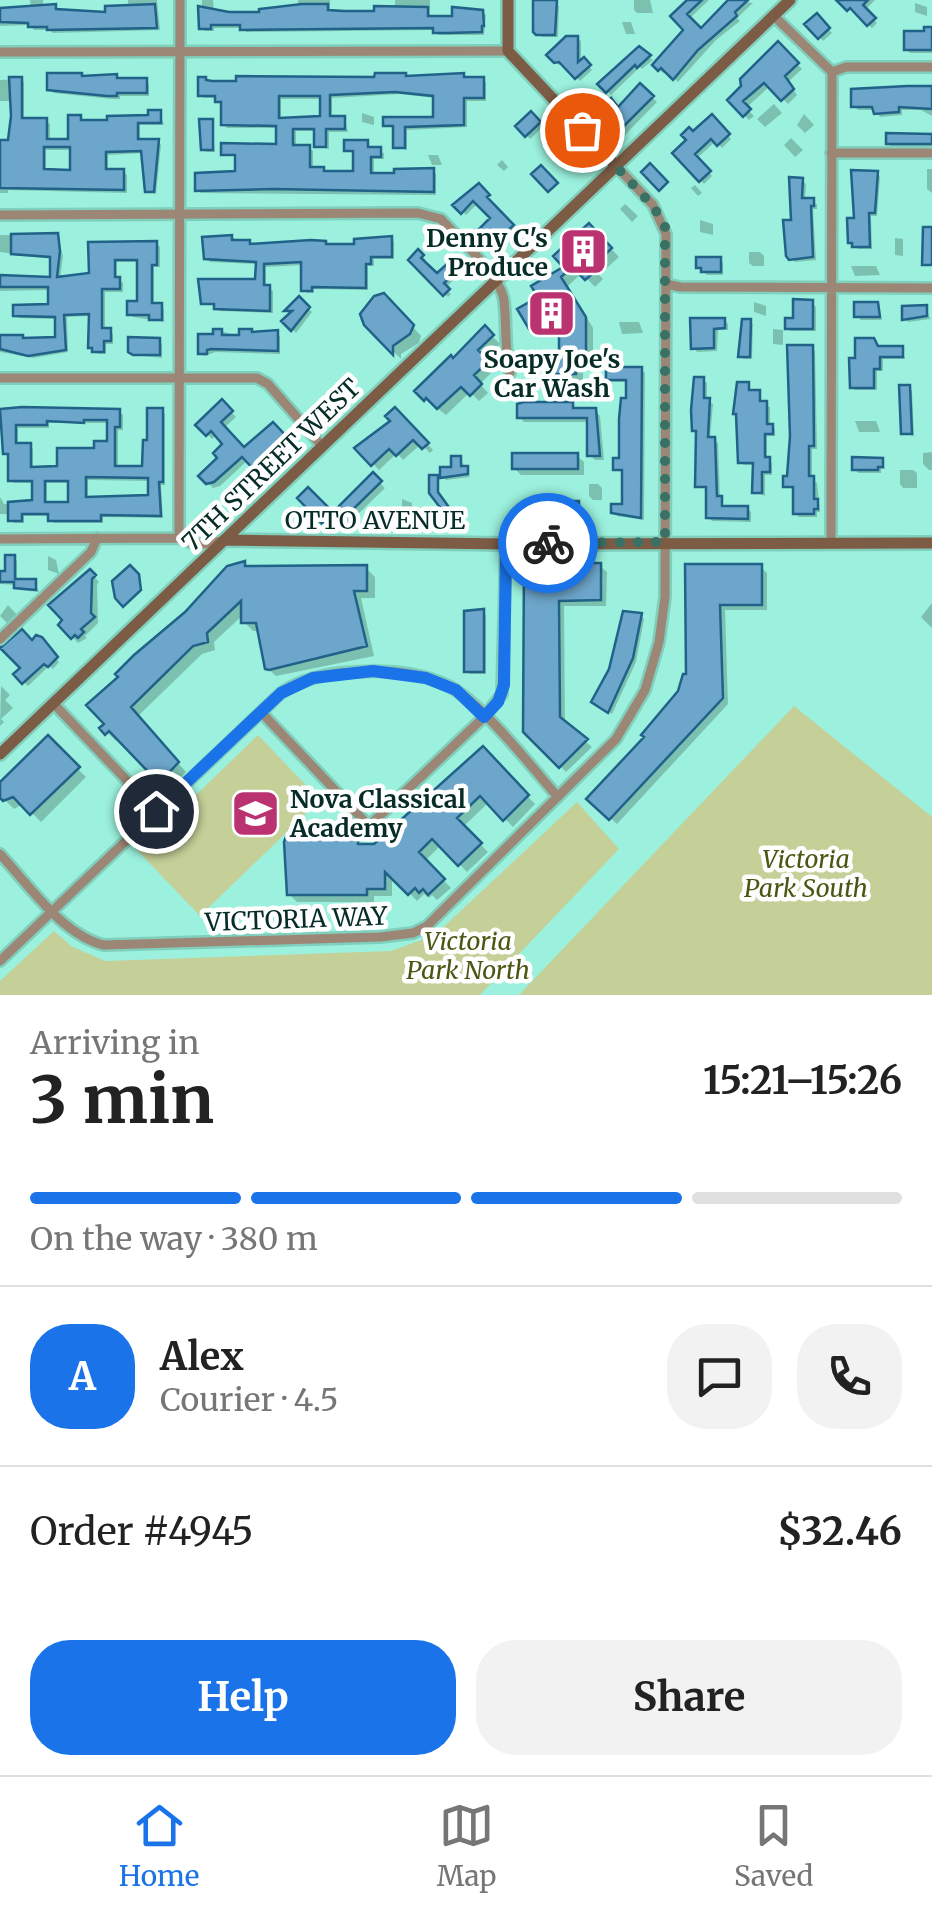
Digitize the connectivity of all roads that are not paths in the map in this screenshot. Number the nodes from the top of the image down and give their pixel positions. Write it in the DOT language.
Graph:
graph roads {
  1 [pos="180,0"];
  2 [pos="508,0"];
  3 [pos="790,0"];
  4 [pos="774,16"];
  5 [pos="508,51"];
  6 [pos="0,52"];
  7 [pos="180,54"];
  8 [pos="932,67"];
  9 [pos="832,72"];
  10 [pos="831,152"];
  11 [pos="932,153"];
  12 [pos="616,166"];
  13 [pos="0,215"];
  14 [pos="180,215"];
  15 [pos="496,279"];
  16 [pos="666,284"];
  17 [pos="832,287"];
  18 [pos="932,288"];
  19 [pos="510,373"];
  20 [pos="0,378"];
  21 [pos="180,378"];
  22 [pos="322,446"];
  23 [pos="97,538"];
  24 [pos="180,538"];
  25 [pos="0,539"];
  26 [pos="225,540"];
  27 [pos="665,542"];
  28 [pos="831,543"];
  29 [pos="932,543"];
  30 [pos="506,544"];
  31 [pos="0,639"];
  32 [pos="54,704"];
  33 [pos="261,712"];
  34 [pos="484,717"];
  35 [pos="0,754"];
  36 [pos="558,797"];
  37 [pos="156,811"];
  38 [pos="0,854"];
  39 [pos="54,911"];
  40 [pos="0,961"];
  1 -- 7 [label="street"];
  2 -- 5 [label="main road"];
  3 -- 4 [label="main road, 7TH STREET WEST"];
  4 -- 9 [label="street"];
  4 -- 12 [label="main road, 7TH STREET WEST"];
  5 -- 7 [label="street"];
  5 -- 12 [label="main road"];
  6 -- 7 [label="street"];
  7 -- 14 [label="street"];
  8 -- 9 [label="street"];
  9 -- 10 [label="street"];
  10 -- 11 [label="street"];
  10 -- 17 [label="street"];
  12 -- 15 [label="main road, 7TH STREET WEST"];
  12 -- 16 [label="street, VICTORIA WAY"];
  13 -- 14 [label="street"];
  14 -- 15 [label="street"];
  14 -- 21 [label="street"];
  15 -- 19 [label="street"];
  15 -- 22 [label="main road, 7TH STREET WEST"];
  16 -- 17 [label="street"];
  16 -- 27 [label="street, VICTORIA WAY"];
  17 -- 18 [label="street"];
  17 -- 28 [label="street"];
  20 -- 21 [label="street"];
  21 -- 22 [label="street"];
  21 -- 24 [label="street"];
  22 -- 26 [label="main road, 7TH STREET WEST"];
  23 -- 24 [label="street, OTTO AVENUE"];
  23 -- 25 [label="street, OTTO AVENUE"];
  23 -- 31 [label="street"];
  24 -- 26 [label="street, OTTO AVENUE"];
  26 -- 30 [label="main road, OTTO AVENUE"];
  26 -- 32 [label="main road, 7TH STREET WEST"];
  27 -- 28 [label="main road, OTTO AVENUE"];
  27 -- 30 [label="main road, OTTO AVENUE"];
  27 -- 36 [label="street, VICTORIA WAY"];
  28 -- 29 [label="main road, OTTO AVENUE"];
  30 -- 34 [label="street"];
  32 -- 35 [label="main road, 7TH STREET WEST"];
  32 -- 37 [label="street"];
  33 -- 34 [label="street"];
  33 -- 34 [label="street"];
  33 -- 37 [label="street"];
  34 -- 36 [label="street"];
  36 -- 39 [label="street, VICTORIA WAY"];
  37 -- 39 [label="street"];
  38 -- 39 [label="street, VICTORIA WAY"];
  39 -- 40 [label="street"];
}
